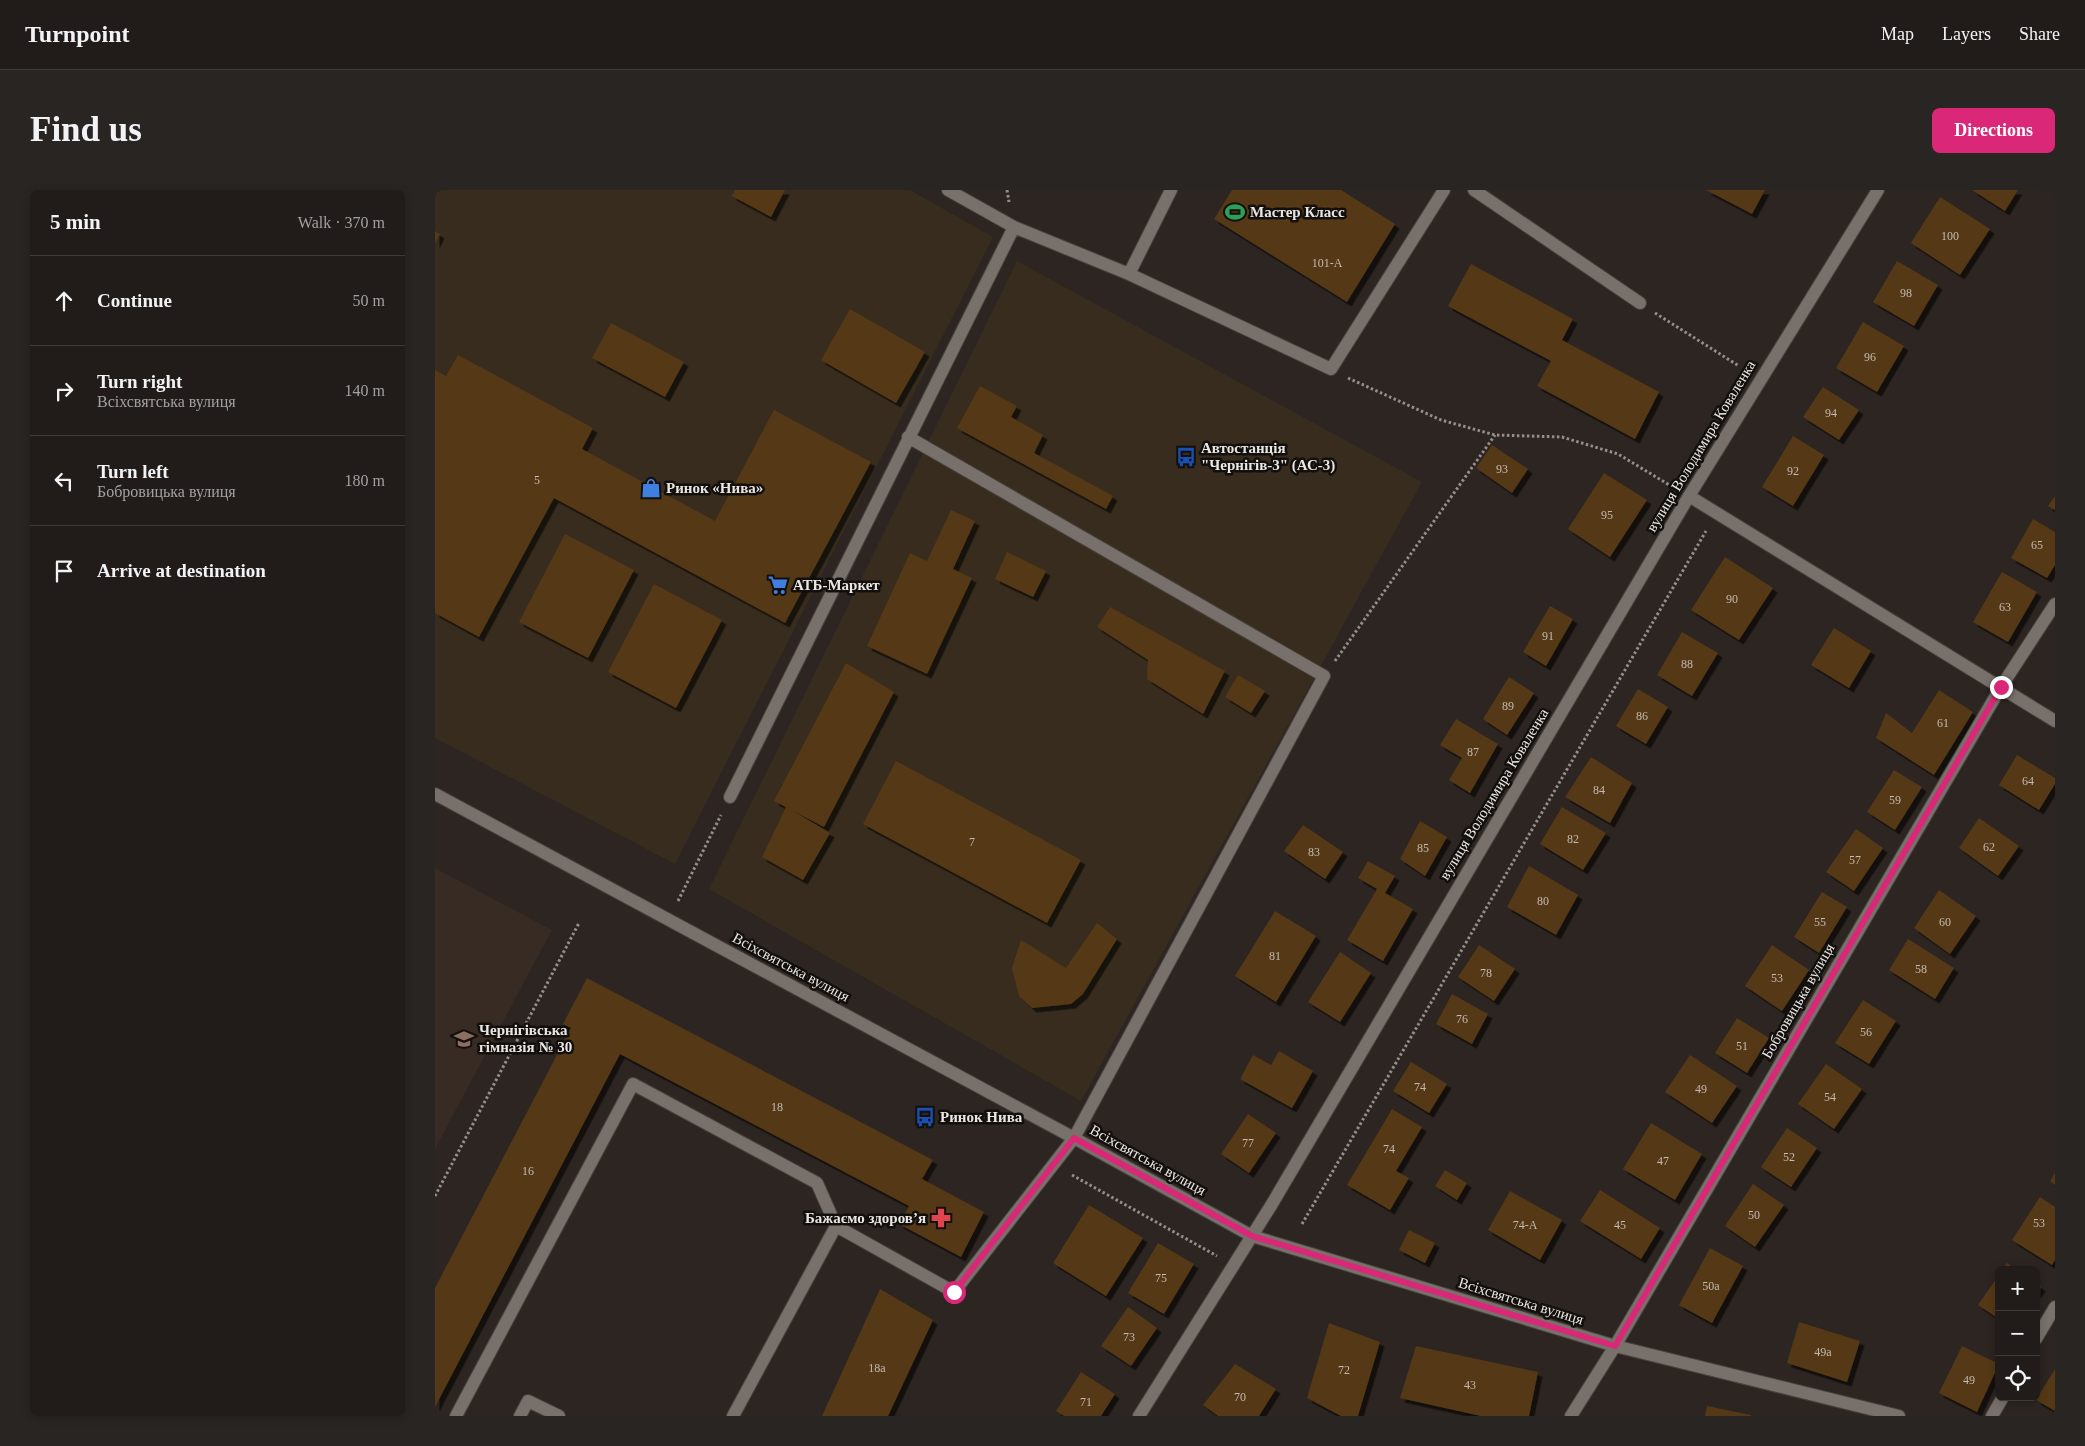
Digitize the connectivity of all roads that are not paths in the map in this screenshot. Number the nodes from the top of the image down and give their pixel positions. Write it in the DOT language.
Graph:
graph roads {
  1 [pos="948,190"];
  2 [pos="1171,190"];
  3 [pos="1444,190"];
  4 [pos="1474,190"];
  5 [pos="1878,190"];
  6 [pos="1014,227"];
  7 [pos="1129,274"];
  8 [pos="1640,303"];
  9 [pos="907,437"];
  10 [pos="1689,496"];
  11 [pos="2055,604"];
  12 [pos="2001,687"];
  13 [pos="2055,721"];
  14 [pos="435,794"];
  15 [pos="730,797"];
  16 [pos="1074,1138"];
  17 [pos="836,1226"];
  18 [pos="1252,1236"];
  19 [pos="2055,1307"];
  20 [pos="2040,1332"];
  21 [pos="1615,1346"];
  22 [pos="2001,1401"];
  23 [pos="456,1416"];
  24 [pos="520,1416"];
  25 [pos="559,1416"];
  26 [pos="733,1416"];
  27 [pos="1139,1416"];
  28 [pos="1571,1416"];
  29 [pos="1899,1416"];
  30 [pos="1992,1416"];
  1 -- 6 [label="street"];
  2 -- 7 [label="street"];
  3 -- 7 [label="street"];
  4 -- 8 [label="street"];
  5 -- 10 [label="street, вулиця Володимира Коваленка"];
  6 -- 7 [label="street"];
  6 -- 9 [label="street"];
  9 -- 15 [label="street"];
  9 -- 16 [label="street"];
  10 -- 12 [label="street"];
  10 -- 18 [label="street, вулиця Володимира Коваленка"];
  11 -- 12 [label="street, Бобровицька вулиця"];
  12 -- 13 [label="street"];
  12 -- 21 [label="street, Бобровицька вулиця"];
  14 -- 16 [label="street, Всіхсвятська вулиця"];
  16 -- 17 [label="street"];
  16 -- 18 [label="street, Всіхсвятська вулиця"];
  17 -- 23 [label="street"];
  17 -- 26 [label="street"];
  18 -- 21 [label="street, Всіхсвятська вулиця"];
  18 -- 27 [label="street, вулиця Володимира Коваленка"];
  19 -- 20 [label="street"];
  21 -- 28 [label="street, Бобровицька вулиця"];
  21 -- 29 [label="street, Всіхсвятська вулиця"];
  22 -- 30 [label="street"];
  24 -- 25 [label="street"];
}
